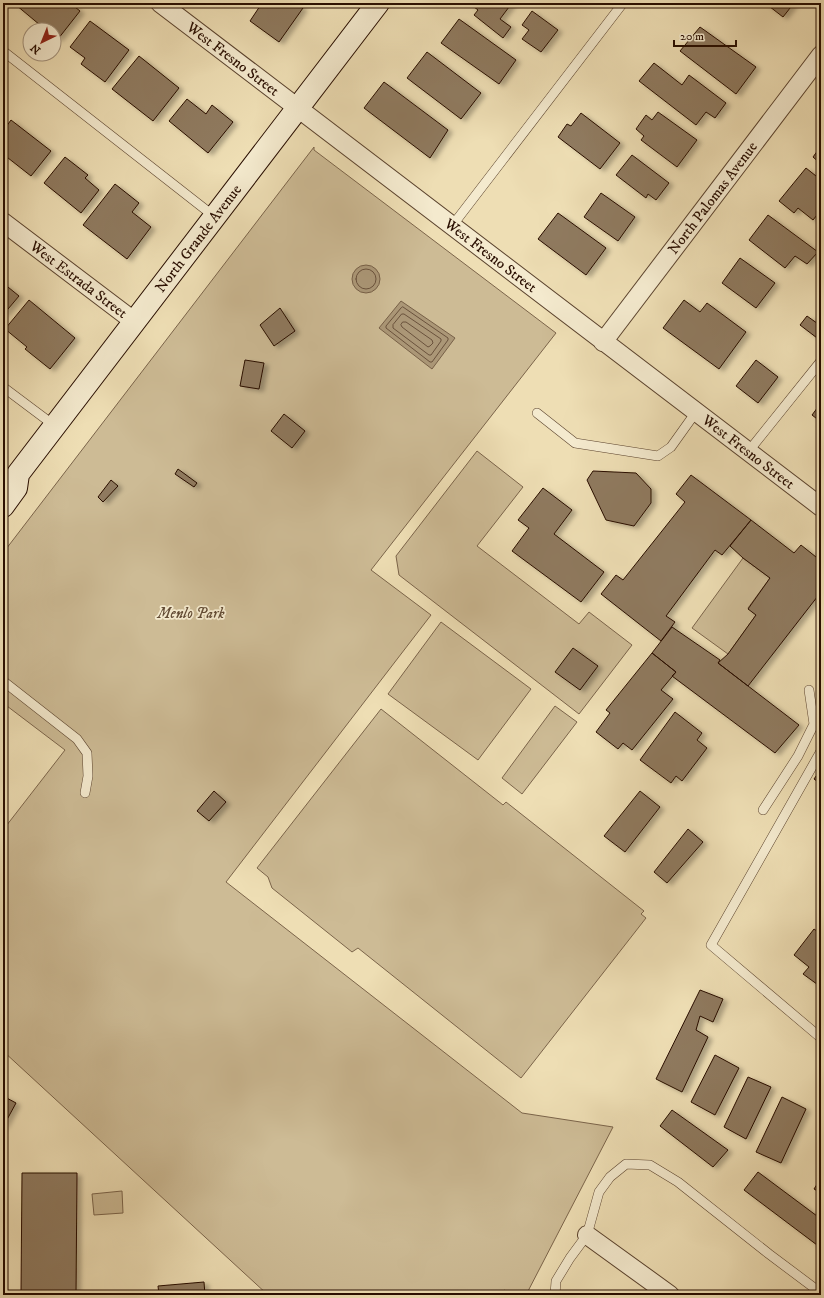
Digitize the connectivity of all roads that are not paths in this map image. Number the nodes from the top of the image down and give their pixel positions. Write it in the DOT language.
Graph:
graph roads {
  1 [pos="160,3"];
  2 [pos="378,3"];
  3 [pos="623,3"];
  4 [pos="3,51"];
  5 [pos="821,54"];
  6 [pos="298,108"];
  7 [pos="215,217"];
  8 [pos="3,222"];
  9 [pos="452,226"];
  10 [pos="135,322"];
  11 [pos="603,342"];
  12 [pos="821,361"];
  13 [pos="3,387"];
  14 [pos="696,412"];
  15 [pos="537,413"];
  16 [pos="55,426"];
  17 [pos="748,452"];
  18 [pos="11,477"];
  19 [pos="3,506"];
  20 [pos="821,507"];
  21 [pos="3,681"];
  22 [pos="810,690"];
  23 [pos="821,751"];
  24 [pos="85,793"];
  25 [pos="763,810"];
  26 [pos="821,1038"];
  27 [pos="588,1235"];
  28 [pos="821,1293"];
  29 [pos="555,1295"];
  30 [pos="670,1295"];
  1 -- 6 [label="street, West Fresno Street"];
  2 -- 6 [label="main road, North Grande Avenue"];
  3 -- 9 [label="lane"];
  4 -- 7 [label="lane"];
  5 -- 11 [label="street, North Palomas Avenue"];
  6 -- 7 [label="main road, North Grande Avenue"];
  6 -- 9 [label="street, West Fresno Street"];
  7 -- 10 [label="main road, North Grande Avenue"];
  8 -- 10 [label="street, West Estrada Street"];
  9 -- 11 [label="street, West Fresno Street"];
  10 -- 16 [label="main road, North Grande Avenue"];
  11 -- 14 [label="street, West Fresno Street"];
  12 -- 17 [label="lane"];
  13 -- 16 [label="lane"];
  14 -- 15 [label="lane"];
  14 -- 17 [label="street, West Fresno Street"];
  16 -- 18 [label="main road, North Grande Avenue"];
  17 -- 20 [label="street, West Fresno Street"];
  18 -- 19 [label="main road, North Grande Avenue"];
  21 -- 24 [label="lane"];
  22 -- 25 [label="lane"];
  23 -- 26 [label="lane"];
  27 -- 28 [label="lane"];
  27 -- 29 [label="lane"];
  27 -- 30 [label="street"];
}
